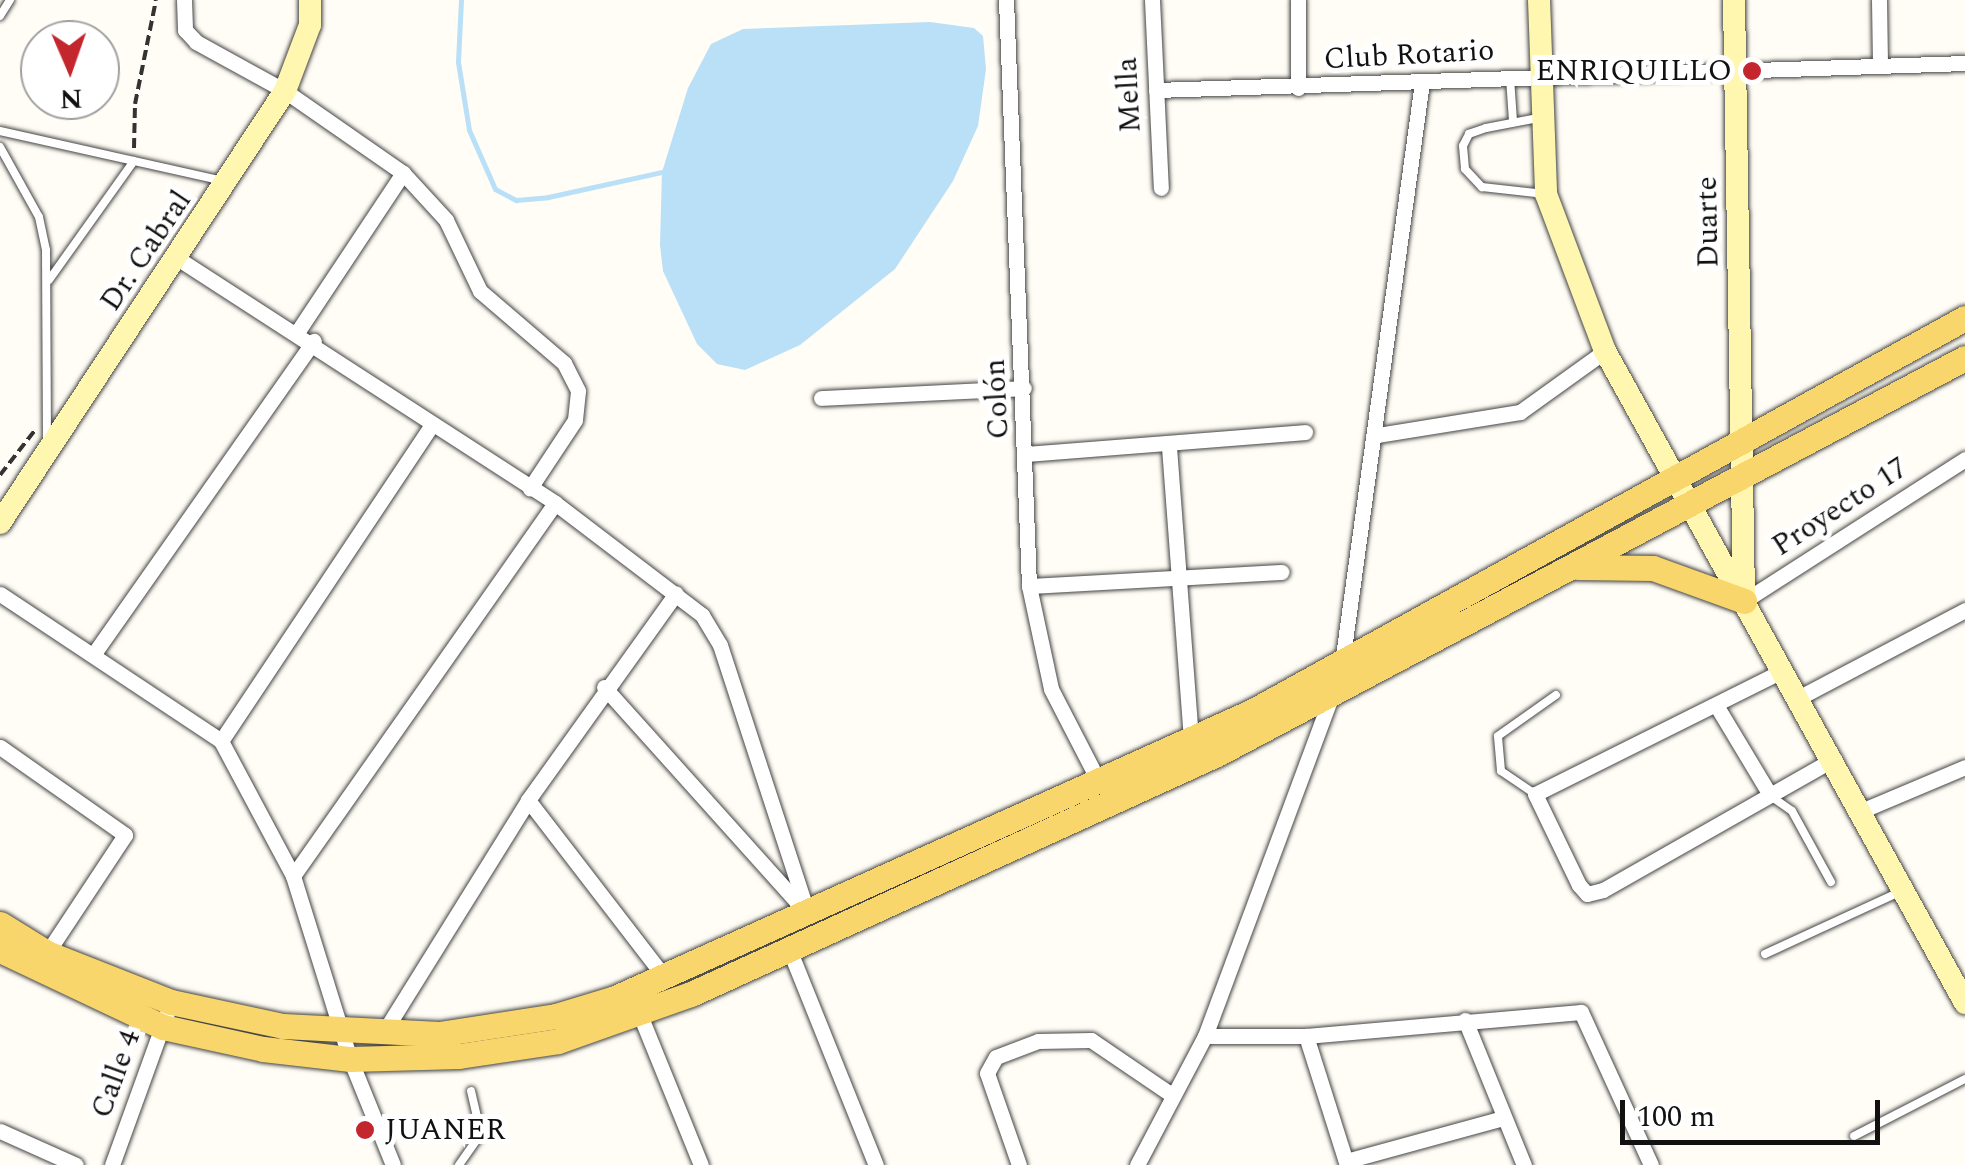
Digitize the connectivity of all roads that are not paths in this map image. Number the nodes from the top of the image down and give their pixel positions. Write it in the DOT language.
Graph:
graph roads {
  1 [pos="10,0"];
  2 [pos="184,0"];
  3 [pos="310,0"];
  4 [pos="1006,0"];
  5 [pos="1152,0"];
  6 [pos="1298,0"];
  7 [pos="1539,0"];
  8 [pos="1734,0"];
  9 [pos="1880,0"];
  10 [pos="0,16"];
  11 [pos="1965,62"];
  12 [pos="1880,64"];
  13 [pos="1734,72"];
  14 [pos="1541,77"];
  15 [pos="1510,78"];
  16 [pos="1422,82"];
  17 [pos="1298,88"];
  18 [pos="1156,90"];
  19 [pos="285,91"];
  20 [pos="1543,118"];
  21 [pos="1513,121"];
  22 [pos="0,130"];
  23 [pos="0,147"];
  24 [pos="134,160"];
  25 [pos="403,172"];
  26 [pos="229,182"];
  27 [pos="1161,188"];
  28 [pos="1546,194"];
  29 [pos="176,258"];
  30 [pos="49,280"];
  31 [pos="1965,318"];
  32 [pos="298,331"];
  33 [pos="314,341"];
  34 [pos="1605,351"];
  35 [pos="1965,358"];
  36 [pos="1857,374"];
  37 [pos="1024,388"];
  38 [pos="821,398"];
  39 [pos="1875,406"];
  40 [pos="430,428"];
  41 [pos="1305,432"];
  42 [pos="1378,436"];
  43 [pos="1744,443"];
  44 [pos="1169,447"];
  45 [pos="47,452"];
  46 [pos="1027,454"];
  47 [pos="1965,458"];
  48 [pos="1676,476"];
  49 [pos="1743,477"];
  50 [pos="530,488"];
  51 [pos="555,504"];
  52 [pos="1692,504"];
  53 [pos="0,523"];
  54 [pos="1574,566"];
  55 [pos="1282,572"];
  56 [pos="1179,582"];
  57 [pos="1030,586"];
  58 [pos="676,593"];
  59 [pos="0,594"];
  60 [pos="1744,601"];
  61 [pos="1965,610"];
  62 [pos="93,655"];
  63 [pos="1341,665"];
  64 [pos="1784,670"];
  65 [pos="604,687"];
  66 [pos="1332,695"];
  67 [pos="1556,695"];
  68 [pos="1800,697"];
  69 [pos="1716,706"];
  70 [pos="1191,739"];
  71 [pos="221,740"];
  72 [pos="0,747"];
  73 [pos="1834,758"];
  74 [pos="1965,767"];
  75 [pos="1098,782"];
  76 [pos="1536,794"];
  77 [pos="1770,795"];
  78 [pos="528,800"];
  79 [pos="1861,811"];
  80 [pos="293,876"];
  81 [pos="1831,882"];
  82 [pos="1904,890"];
  83 [pos="808,914"];
  84 [pos="0,924"];
  85 [pos="789,949"];
  86 [pos="0,950"];
  87 [pos="46,952"];
  88 [pos="1765,954"];
  89 [pos="1956,968"];
  90 [pos="666,978"];
  91 [pos="172,1002"];
  92 [pos="1965,1003"];
  93 [pos="640,1015"];
  94 [pos="1465,1020"];
  95 [pos="163,1027"];
  96 [pos="342,1033"];
  97 [pos="382,1034"];
  98 [pos="1205,1036"];
  99 [pos="1306,1036"];
  100 [pos="350,1058"];
  101 [pos="1965,1079"];
  102 [pos="471,1091"];
  103 [pos="1172,1095"];
  104 [pos="1503,1118"];
  105 [pos="0,1131"];
  106 [pos="1854,1136"];
  107 [pos="1346,1163"];
  108 [pos="76,1165"];
  109 [pos="112,1165"];
  110 [pos="393,1165"];
  111 [pos="459,1165"];
  112 [pos="701,1165"];
  113 [pos="876,1165"];
  114 [pos="1019,1165"];
  115 [pos="1136,1165"];
  116 [pos="1524,1165"];
  117 [pos="1652,1165"];
  1 -- 10 [label="lane"];
  2 -- 19 [label="street"];
  3 -- 19 [label="main road, Dr. Cabral"];
  4 -- 37 [label="street, Colón"];
  5 -- 18 [label="street, Mella"];
  6 -- 17 [label="street"];
  7 -- 14 [label="main road"];
  8 -- 13 [label="main road, Duarte"];
  9 -- 12 [label="street"];
  11 -- 12 [label="street, Club Rotario"];
  12 -- 13 [label="street, Club Rotario"];
  13 -- 14 [label="street, Club Rotario"];
  13 -- 43 [label="main road, Duarte"];
  14 -- 15 [label="street, Club Rotario"];
  14 -- 20 [label="main road"];
  15 -- 16 [label="street, Club Rotario"];
  15 -- 21 [label="lane"];
  16 -- 17 [label="street, Club Rotario"];
  16 -- 42 [label="street"];
  17 -- 18 [label="street, Club Rotario"];
  18 -- 27 [label="street, Mella"];
  19 -- 25 [label="street"];
  19 -- 26 [label="main road, Dr. Cabral"];
  20 -- 21 [label="lane"];
  20 -- 28 [label="main road"];
  21 -- 28 [label="lane"];
  22 -- 24 [label="lane"];
  23 -- 30 [label="lane"];
  24 -- 26 [label="lane"];
  24 -- 30 [label="lane"];
  25 -- 32 [label="street"];
  25 -- 50 [label="street"];
  26 -- 29 [label="main road, Dr. Cabral"];
  28 -- 34 [label="main road"];
  29 -- 32 [label="street"];
  29 -- 45 [label="main road, Dr. Cabral"];
  30 -- 45 [label="lane"];
  31 -- 36 [label="main road"];
  32 -- 33 [label="street"];
  33 -- 40 [label="street"];
  33 -- 62 [label="street"];
  34 -- 42 [label="street"];
  34 -- 48 [label="main road"];
  35 -- 39 [label="main road"];
  36 -- 39 [label="main road"];
  36 -- 43 [label="main road"];
  37 -- 38 [label="street"];
  37 -- 46 [label="street, Colón"];
  39 -- 49 [label="main road"];
  40 -- 50 [label="street"];
  40 -- 71 [label="street"];
  41 -- 44 [label="street"];
  42 -- 63 [label="street"];
  43 -- 48 [label="main road"];
  43 -- 49 [label="main road, Duarte"];
  44 -- 46 [label="street"];
  44 -- 56 [label="street"];
  45 -- 53 [label="main road, Dr. Cabral"];
  46 -- 57 [label="street, Colón"];
  47 -- 60 [label="street, Proyecto 17"];
  48 -- 52 [label="main road"];
  48 -- 63 [label="main road"];
  49 -- 52 [label="main road"];
  49 -- 60 [label="main road, Duarte"];
  50 -- 51 [label="street"];
  51 -- 58 [label="street"];
  51 -- 80 [label="street"];
  52 -- 54 [label="main road"];
  52 -- 60 [label="main road"];
  54 -- 60 [label="main road"];
  54 -- 66 [label="main road"];
  55 -- 56 [label="street"];
  56 -- 57 [label="street"];
  56 -- 70 [label="street"];
  57 -- 75 [label="street, Colón"];
  58 -- 65 [label="street"];
  58 -- 83 [label="street"];
  59 -- 62 [label="street"];
  60 -- 64 [label="main road"];
  61 -- 68 [label="street"];
  62 -- 71 [label="street"];
  63 -- 66 [label="street"];
  63 -- 70 [label="main road"];
  64 -- 68 [label="main road"];
  64 -- 69 [label="street"];
  65 -- 78 [label="street"];
  65 -- 83 [label="street"];
  66 -- 85 [label="main road"];
  66 -- 98 [label="street"];
  67 -- 76 [label="lane"];
  68 -- 73 [label="main road"];
  69 -- 76 [label="street"];
  69 -- 77 [label="street"];
  70 -- 75 [label="main road"];
  71 -- 80 [label="street"];
  72 -- 87 [label="street"];
  73 -- 77 [label="street"];
  73 -- 79 [label="main road"];
  74 -- 79 [label="street"];
  75 -- 83 [label="main road"];
  76 -- 77 [label="street"];
  77 -- 81 [label="lane"];
  78 -- 90 [label="street"];
  78 -- 97 [label="street"];
  79 -- 82 [label="main road"];
  80 -- 96 [label="street"];
  82 -- 88 [label="lane"];
  82 -- 89 [label="main road"];
  83 -- 90 [label="main road"];
  84 -- 87 [label="main road"];
  85 -- 93 [label="main road"];
  85 -- 113 [label="street"];
  86 -- 95 [label="main road"];
  87 -- 91 [label="main road"];
  89 -- 92 [label="main road"];
  90 -- 97 [label="main road"];
  91 -- 95 [label="street, Calle 4"];
  91 -- 96 [label="main road"];
  93 -- 100 [label="main road"];
  93 -- 112 [label="street"];
  94 -- 99 [label="street"];
  94 -- 104 [label="street"];
  94 -- 117 [label="street"];
  95 -- 100 [label="main road"];
  95 -- 109 [label="street, Calle 4"];
  96 -- 97 [label="main road"];
  96 -- 100 [label="street"];
  98 -- 99 [label="street"];
  98 -- 103 [label="street"];
  99 -- 107 [label="street"];
  100 -- 110 [label="street"];
  101 -- 106 [label="lane"];
  102 -- 111 [label="lane"];
  103 -- 114 [label="street"];
  103 -- 115 [label="street"];
  104 -- 107 [label="street"];
  104 -- 116 [label="street"];
  105 -- 108 [label="street"];
}
